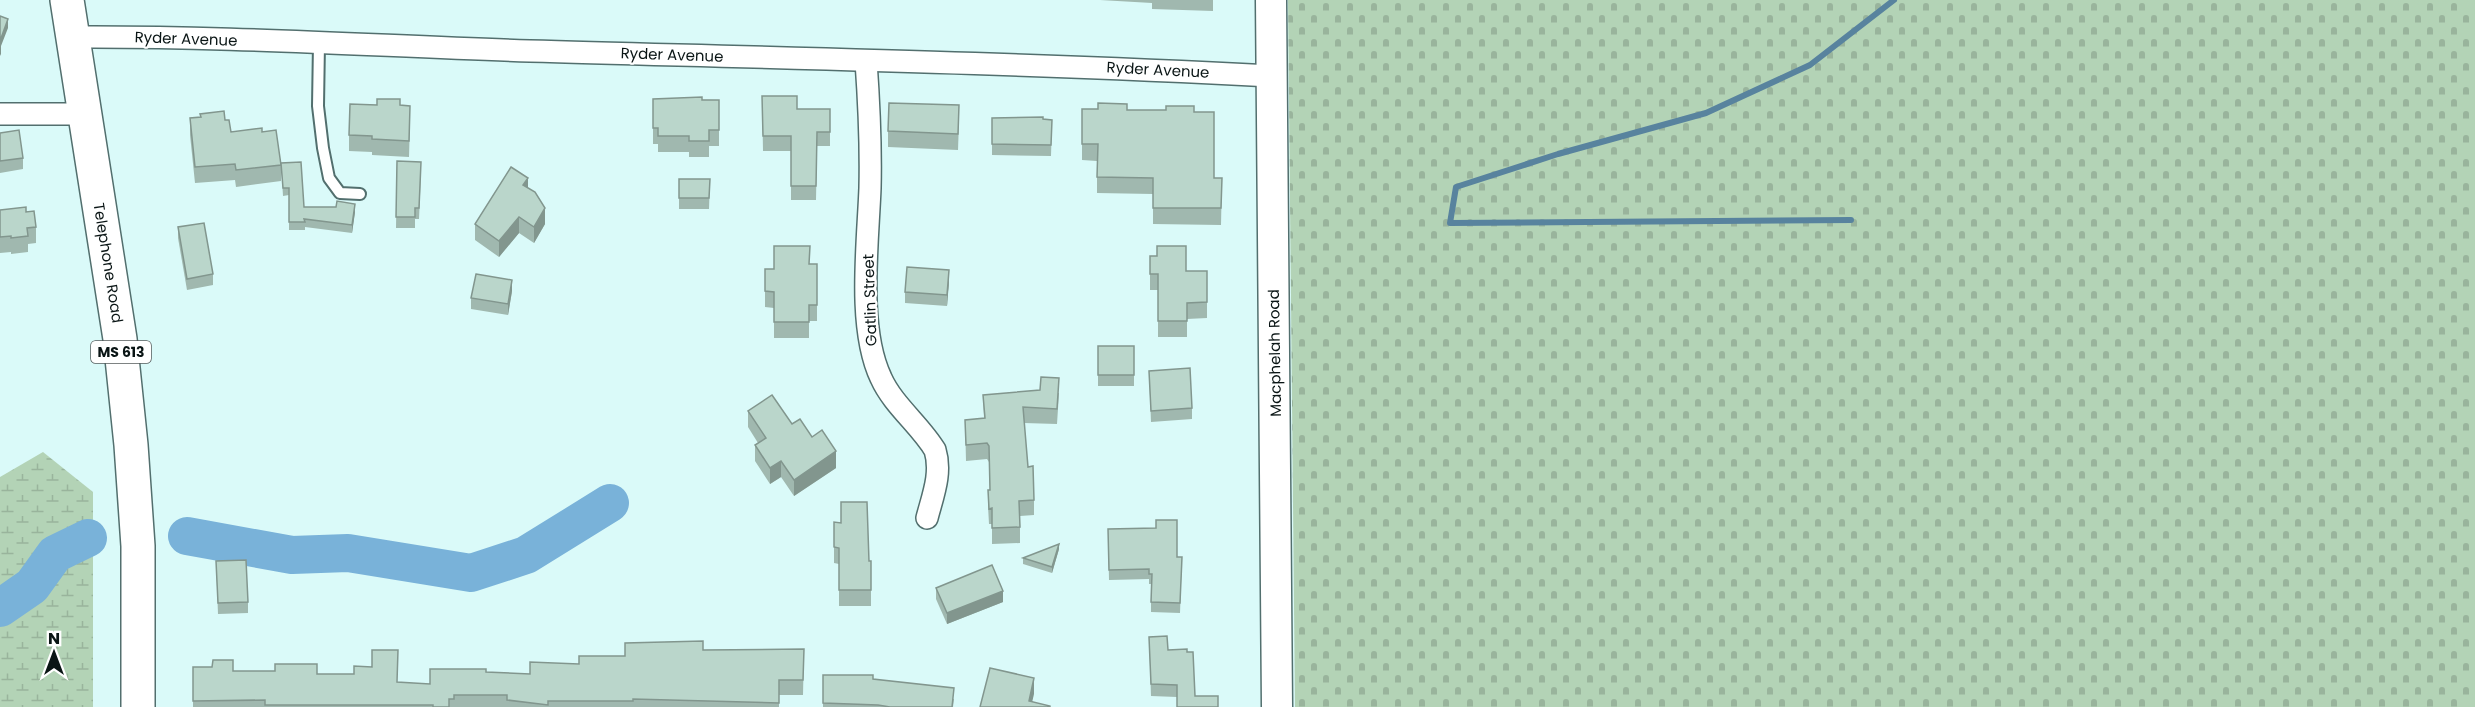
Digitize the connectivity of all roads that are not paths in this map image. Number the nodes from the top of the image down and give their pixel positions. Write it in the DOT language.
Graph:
graph roads {
  1 [pos="67,0"];
  2 [pos="1271,0"];
  3 [pos="73,37"];
  4 [pos="319,44"];
  5 [pos="866,61"];
  6 [pos="1271,76"];
  7 [pos="0,114"];
  8 [pos="85,114"];
  9 [pos="360,194"];
  10 [pos="927,518"];
  11 [pos="138,707"];
  12 [pos="1277,707"];
  1 -- 3 [label="main road, Telephone Road / MS 613"];
  2 -- 6 [label="street, Macphelah Road"];
  3 -- 4 [label="street, Ryder Avenue"];
  3 -- 8 [label="main road, Telephone Road / MS 613"];
  4 -- 5 [label="street, Ryder Avenue"];
  4 -- 9 [label="lane"];
  5 -- 6 [label="street, Ryder Avenue"];
  5 -- 10 [label="street, Gatlin Street"];
  6 -- 12 [label="street, Macphelah Road"];
  7 -- 8 [label="street"];
  8 -- 11 [label="main road, Telephone Road / MS 613"];
}
